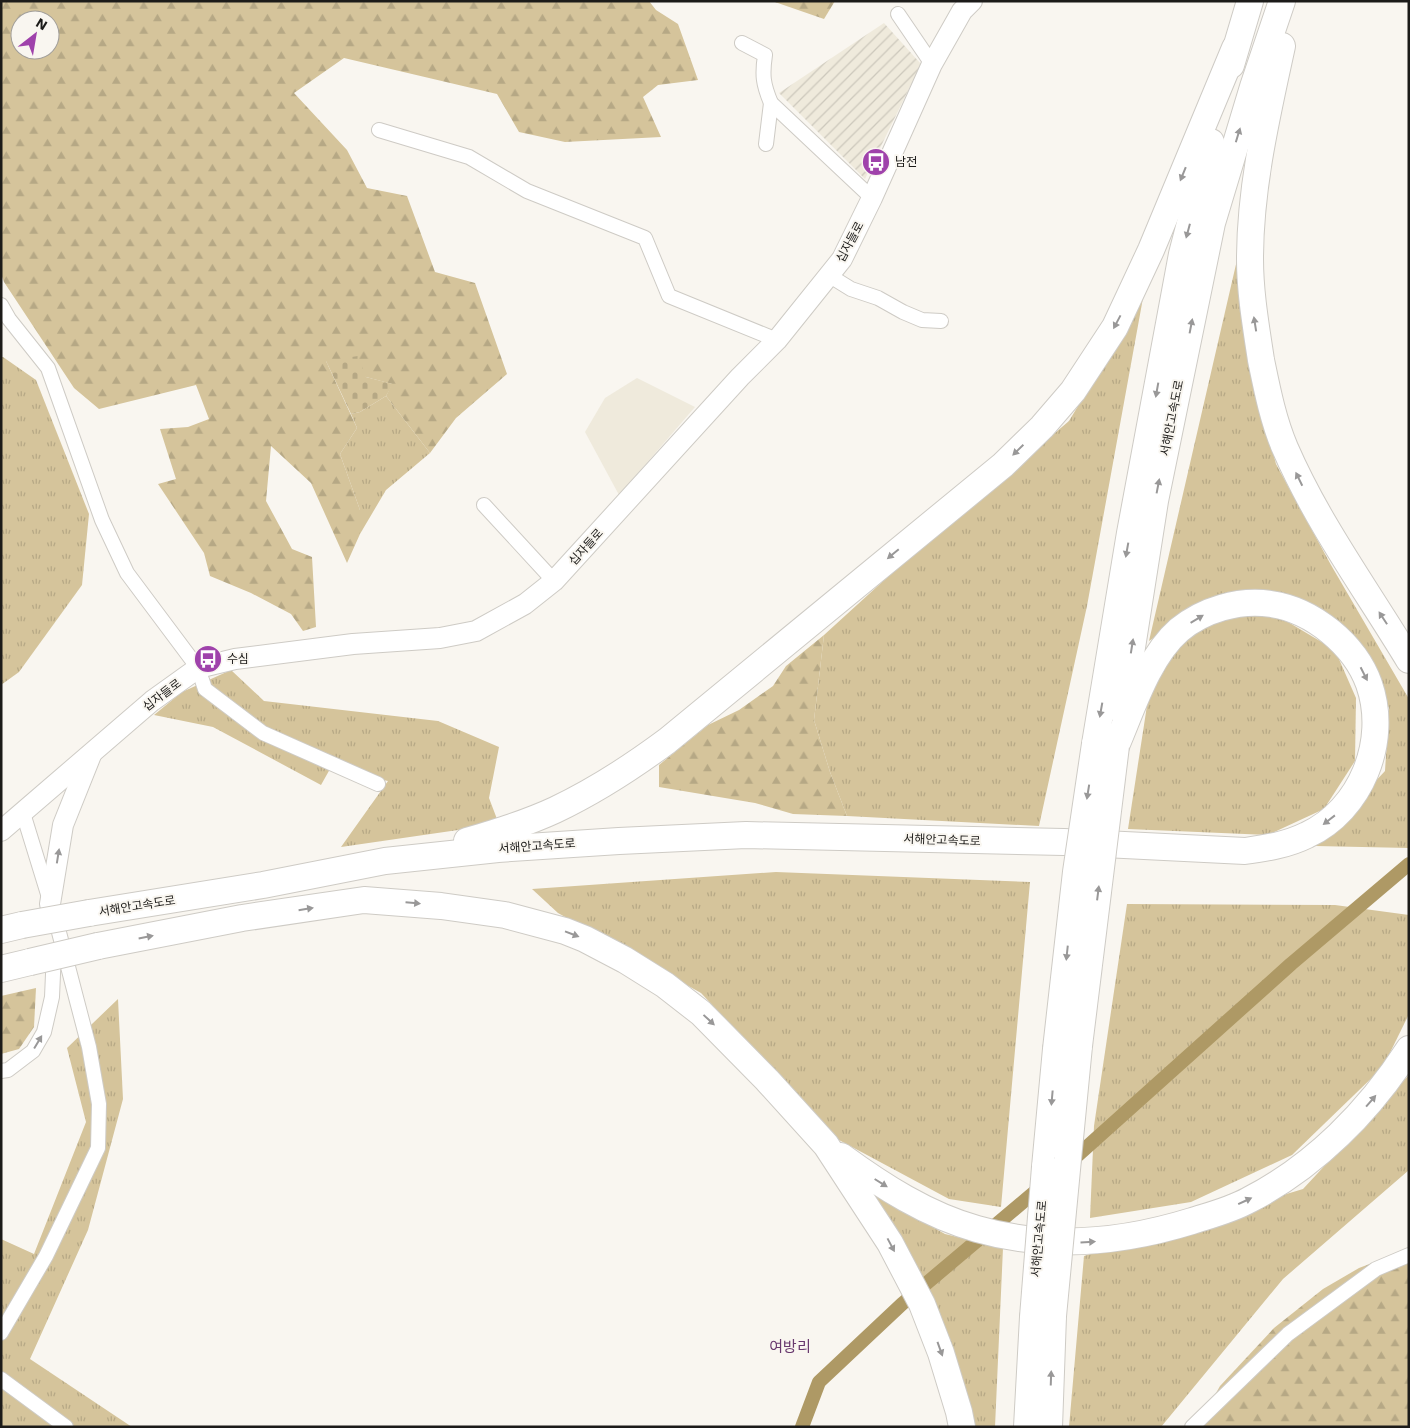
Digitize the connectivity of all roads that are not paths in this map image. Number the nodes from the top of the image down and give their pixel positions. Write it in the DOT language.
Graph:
graph roads {
  1 [pos="972,1"];
  2 [pos="1250,1"];
  3 [pos="1282,1"];
  4 [pos="1292,1"];
  5 [pos="898,14"];
  6 [pos="742,42"];
  7 [pos="1235,48"];
  8 [pos="1272,58"];
  9 [pos="932,64"];
  10 [pos="771,102"];
  11 [pos="378,130"];
  12 [pos="766,144"];
  13 [pos="872,198"];
  14 [pos="830,276"];
  15 [pos="1,305"];
  16 [pos="941,321"];
  17 [pos="777,340"];
  18 [pos="484,505"];
  19 [pos="554,582"];
  20 [pos="1409,660"];
  21 [pos="198,668"];
  22 [pos="1106,745"];
  23 [pos="93,750"];
  24 [pos="378,784"];
  25 [pos="23,813"];
  26 [pos="1,831"];
  27 [pos="385,861"];
  28 [pos="52,911"];
  29 [pos="12,927"];
  30 [pos="1,969"];
  31 [pos="1409,1049"];
  32 [pos="1,1071"];
  33 [pos="826,1145"];
  34 [pos="1409,1254"];
  35 [pos="1043,1316"];
  36 [pos="1,1333"];
  37 [pos="1,1380"];
  38 [pos="66,1427"];
  39 [pos="962,1427"];
  40 [pos="1027,1427"];
  41 [pos="1049,1427"];
  42 [pos="1192,1427"];
  1 -- 9 [label="main road, 십자들로"];
  2 -- 7 [label="highway, 서해안고속도로"];
  3 -- 8 [label="highway, 서해안고속도로"];
  4 -- 8 [label="highway"];
  5 -- 9 [label="street"];
  6 -- 10 [label="street"];
  7 -- 22 [label="highway, 서해안고속도로, one-way"];
  7 -- 27 [label="highway, one-way"];
  20 -- 8 [label="highway, one-way"];
  22 -- 8 [label="highway, 서해안고속도로, one-way"];
  9 -- 13 [label="main road, 십자들로"];
  10 -- 12 [label="street"];
  10 -- 13 [label="street"];
  11 -- 17 [label="street"];
  13 -- 14 [label="main road, 십자들로"];
  14 -- 16 [label="street"];
  14 -- 17 [label="main road, 십자들로"];
  15 -- 21 [label="street"];
  17 -- 19 [label="main road, 십자들로"];
  18 -- 19 [label="street"];
  19 -- 21 [label="main road, 십자들로"];
  21 -- 23 [label="main road, 십자들로"];
  21 -- 24 [label="street"];
  22 -- 27 [label="highway, 서해안고속도로, one-way"];
  22 -- 35 [label="highway, 서해안고속도로, bridge"];
  23 -- 25 [label="main road, 십자들로"];
  28 -- 23 [label="main road, one-way"];
  25 -- 26 [label="main road, 십자들로"];
  25 -- 28 [label="street"];
  27 -- 29 [label="highway, 서해안고속도로, bridge"];
  32 -- 28 [label="street, one-way"];
  28 -- 36 [label="street"];
  30 -- 33 [label="highway, one-way, bridge"];
  33 -- 31 [label="highway, one-way"];
  33 -- 39 [label="highway, one-way"];
  34 -- 42 [label="street"];
  35 -- 40 [label="highway, 서해안고속도로"];
  41 -- 35 [label="highway, 서해안고속도로, one-way"];
  37 -- 38 [label="street"];
}
